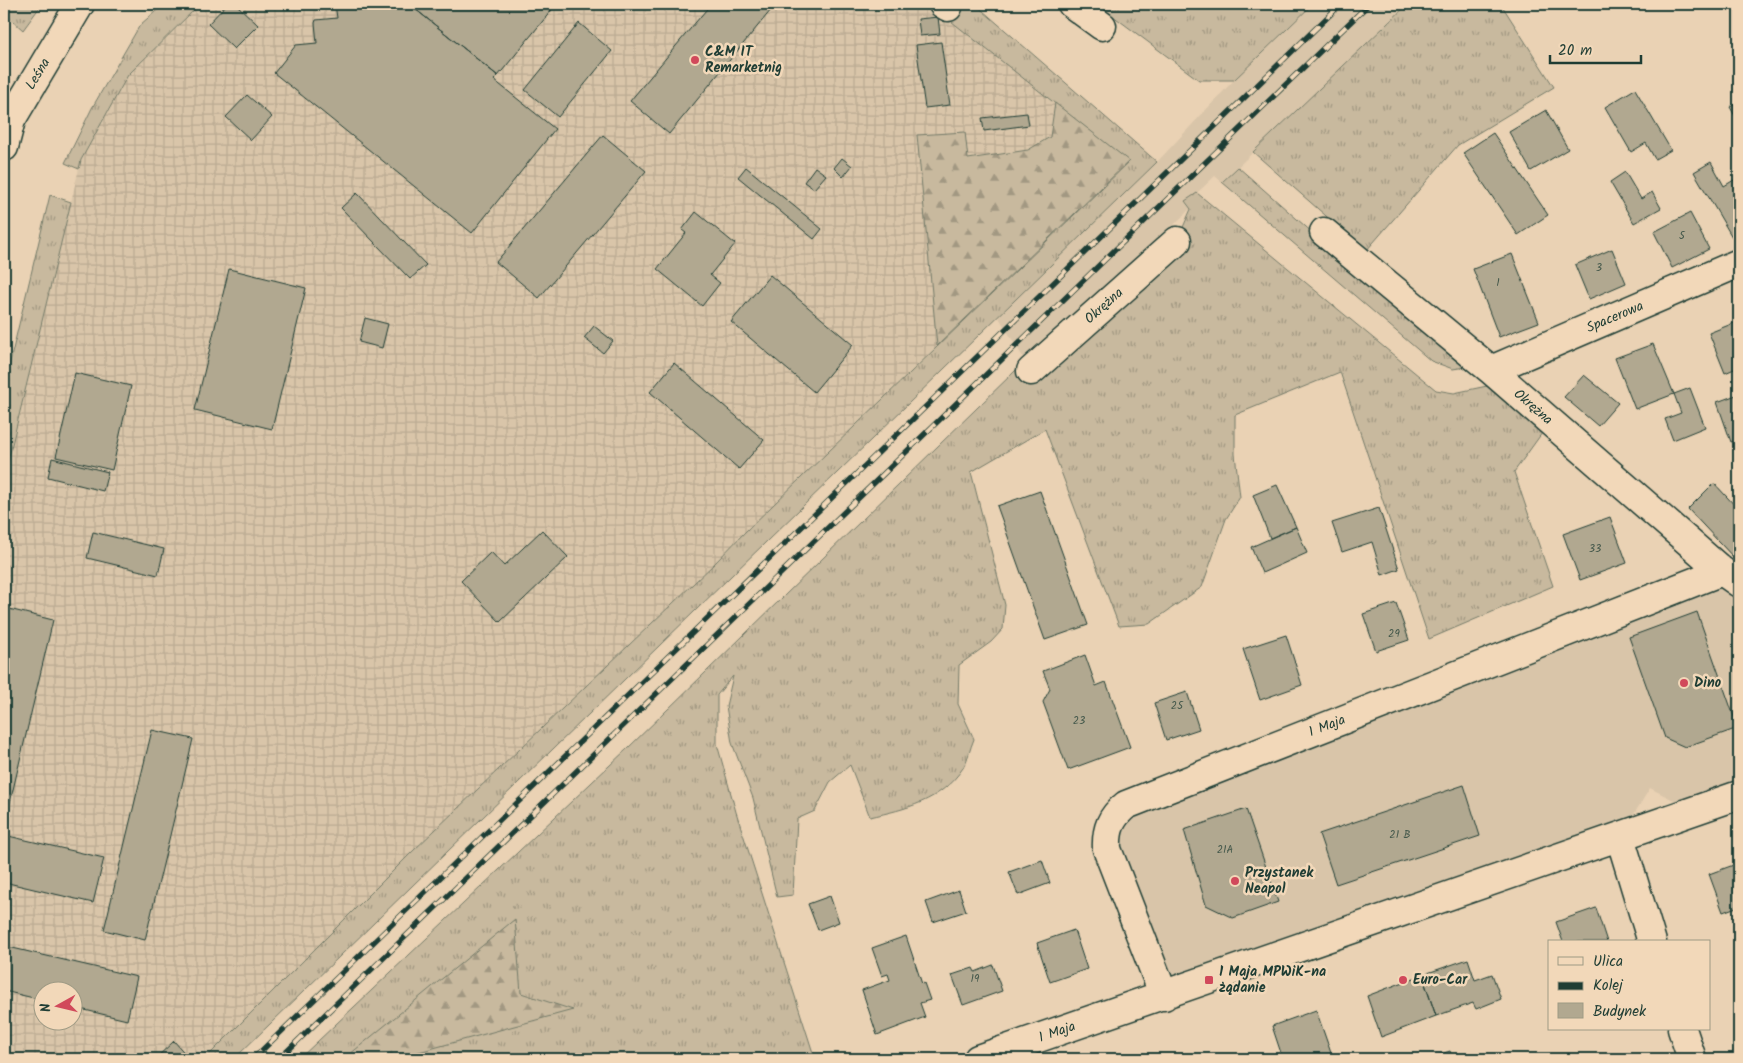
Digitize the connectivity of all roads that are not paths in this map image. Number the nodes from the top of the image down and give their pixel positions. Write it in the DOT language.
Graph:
graph roads {
  1 [pos="80,4"];
  2 [pos="1072,4"];
  3 [pos="1102,26"];
  4 [pos="4,146"];
  5 [pos="1324,232"];
  6 [pos="1177,241"];
  7 [pos="1739,263"];
  8 [pos="1491,370"];
  9 [pos="1031,371"];
  10 [pos="1730,577"];
  11 [pos="1739,796"];
  12 [pos="1620,837"];
  13 [pos="1651,940"];
  14 [pos="1164,996"];
  15 [pos="1682,1030"];
  16 [pos="978,1059"];
  17 [pos="1692,1059"];
  1 -- 4 [label="street, Leśna"];
  2 -- 3 [label="street"];
  5 -- 8 [label="street, Okrężna"];
  6 -- 9 [label="street, Okrężna"];
  7 -- 8 [label="street, Spacerowa"];
  8 -- 10 [label="street, Okrężna"];
  10 -- 14 [label="street, 1 Maja"];
  11 -- 12 [label="street, 1 Maja"];
  12 -- 13 [label="street"];
  12 -- 14 [label="street, 1 Maja"];
  14 -- 16 [label="street, 1 Maja"];
  15 -- 17 [label="street"];
}
